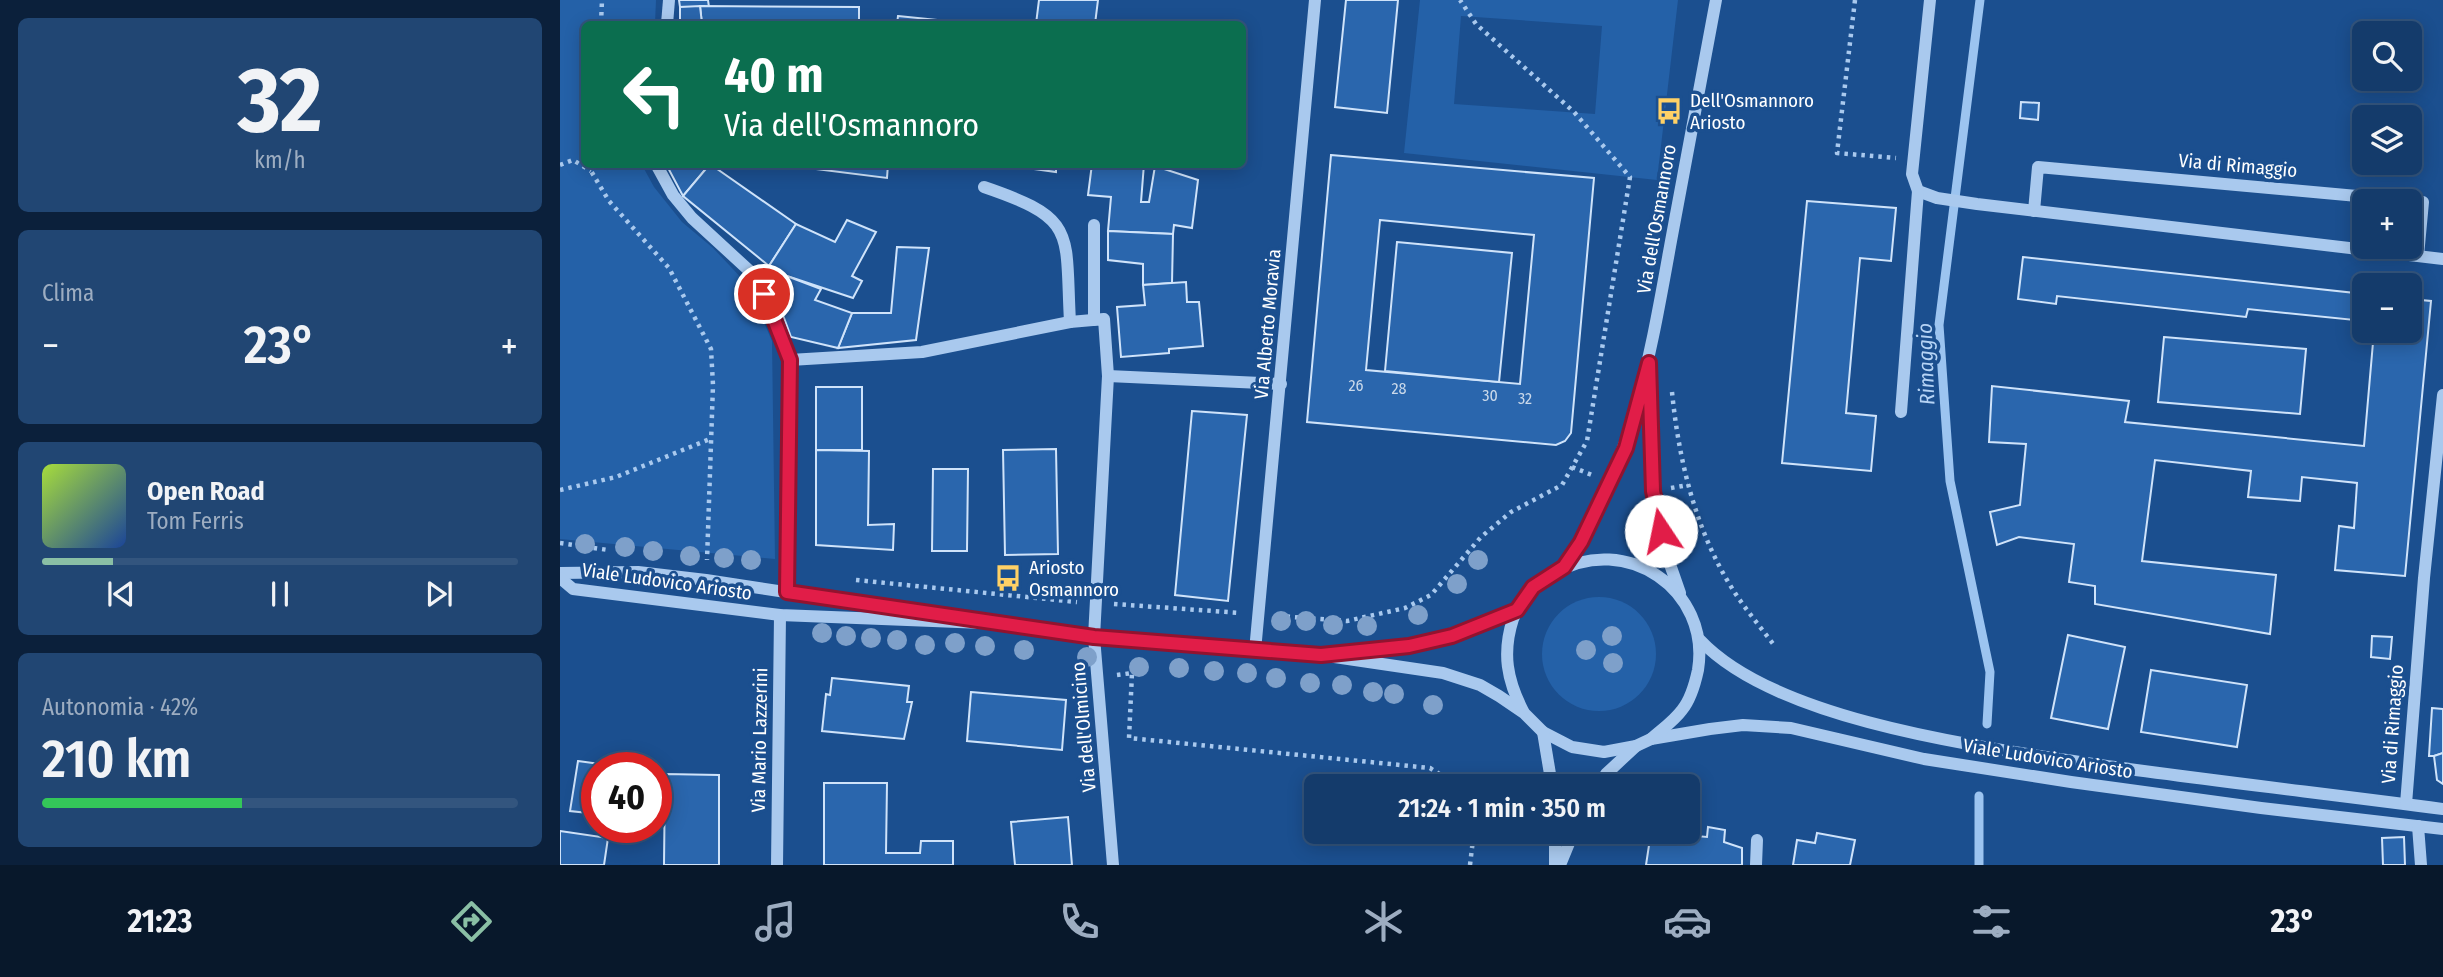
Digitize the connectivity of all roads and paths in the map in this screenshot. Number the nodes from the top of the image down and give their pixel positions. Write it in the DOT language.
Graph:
graph roads {
  1 [pos="602,0"];
  2 [pos="669,0"];
  3 [pos="1315,0"];
  4 [pos="1460,0"];
  5 [pos="1716,0"];
  6 [pos="1855,0"];
  7 [pos="1930,0"];
  8 [pos="601,21"];
  9 [pos="667,21"];
  10 [pos="1914,160"];
  11 [pos="581,163"];
  12 [pos="560,165"];
  13 [pos="592,168"];
  14 [pos="658,168"];
  15 [pos="984,187"];
  16 [pos="1918,191"];
  17 [pos="2352,196"];
  18 [pos="2034,211"];
  19 [pos="1094,225"];
  20 [pos="2352,249"];
  21 [pos="2422,257"];
  22 [pos="2443,260"];
  23 [pos="1094,320"];
  24 [pos="1070,322"];
  25 [pos="790,360"];
  26 [pos="1649,363"];
  27 [pos="1108,376"];
  28 [pos="1281,384"];
  29 [pos="1672,384"];
  30 [pos="2443,395"];
  31 [pos="1901,412"];
  32 [pos="710,439"];
  33 [pos="560,489"];
  34 [pos="707,564"];
  35 [pos="1564,567"];
  36 [pos="560,575"];
  37 [pos="787,592"];
  38 [pos="1682,599"];
  39 [pos="1094,603"];
  40 [pos="1517,610"];
  41 [pos="780,615"];
  42 [pos="1259,615"];
  43 [pos="982,622"];
  44 [pos="1094,637"];
  45 [pos="1700,640"];
  46 [pos="1774,645"];
  47 [pos="1255,651"];
  48 [pos="1321,655"];
  49 [pos="1099,677"];
  50 [pos="1524,713"];
  51 [pos="1543,732"];
  52 [pos="1651,739"];
  53 [pos="1636,746"];
  54 [pos="1439,774"];
  55 [pos="1550,774"];
  56 [pos="1606,774"];
  57 [pos="2406,804"];
  58 [pos="2443,809"];
  59 [pos="2418,826"];
  60 [pos="2443,829"];
  61 [pos="1758,840"];
  62 [pos="1472,844"];
  63 [pos="1556,844"];
  64 [pos="1568,844"];
  65 [pos="777,865"];
  66 [pos="1113,865"];
  67 [pos="1470,865"];
  68 [pos="1558,865"];
  69 [pos="1756,865"];
  70 [pos="2421,865"];
  1 -- 8 [label="path"];
  2 -- 9 [label="street"];
  3 -- 28 [label="street, Via Alberto Moravia"];
  4 -- 42 [label="path"];
  5 -- 26 [label="street, Via dell'Osmannoro"];
  6 -- 10 [label="path"];
  7 -- 10 [label="street"];
  10 -- 16 [label="street"];
  11 -- 12 [label="path"];
  13 -- 32 [label="path"];
  14 -- 25 [label="street"];
  15 -- 24 [label="street"];
  16 -- 18 [label="street"];
  16 -- 31 [label="street"];
  17 -- 18 [label="street, Via di Rimaggio"];
  18 -- 20 [label="street"];
  19 -- 23 [label="street"];
  21 -- 22 [label="street"];
  23 -- 24 [label="street"];
  23 -- 27 [label="street, Via dell'Olmicino"];
  24 -- 25 [label="street"];
  25 -- 37 [label="street"];
  26 -- 35 [label="street, Via dell'Osmannoro"];
  26 -- 38 [label="street, Via dell'Osmannoro"];
  27 -- 28 [label="street"];
  27 -- 39 [label="street, Via dell'Olmicino"];
  28 -- 42 [label="street, Via Alberto Moravia"];
  29 -- 46 [label="path"];
  30 -- 57 [label="street, Via di Rimaggio"];
  32 -- 33 [label="path"];
  32 -- 34 [label="path"];
  35 -- 38 [label="street, Viale Ludovico Ariosto"];
  35 -- 40 [label="street, Viale Ludovico Ariosto"];
  36 -- 37 [label="street, Viale Ludovico Ariosto"];
  36 -- 41 [label="street, Viale Ludovico Ariosto"];
  37 -- 43 [label="street, Viale Ludovico Ariosto"];
  38 -- 45 [label="street, Viale Ludovico Ariosto"];
  39 -- 42 [label="path"];
  39 -- 44 [label="street, Via dell'Olmicino"];
  40 -- 48 [label="street, Viale Ludovico Ariosto"];
  40 -- 50 [label="street, Viale Ludovico Ariosto"];
  41 -- 43 [label="street, Viale Ludovico Ariosto"];
  41 -- 65 [label="street, Via Mario Lazzerini"];
  42 -- 47 [label="street, Via Alberto Moravia"];
  43 -- 44 [label="street, Viale Ludovico Ariosto"];
  44 -- 47 [label="street, Viale Ludovico Ariosto"];
  44 -- 49 [label="street, Via dell'Olmicino"];
  45 -- 52 [label="street, Viale Ludovico Ariosto"];
  45 -- 57 [label="street, Viale Ludovico Ariosto"];
  47 -- 48 [label="street, Viale Ludovico Ariosto"];
  48 -- 50 [label="street, Viale Ludovico Ariosto"];
  49 -- 54 [label="path"];
  49 -- 66 [label="street, Via dell'Olmicino"];
  50 -- 51 [label="street, Viale Ludovico Ariosto"];
  51 -- 53 [label="street, Viale Ludovico Ariosto"];
  51 -- 55 [label="street"];
  52 -- 53 [label="street, Viale Ludovico Ariosto"];
  52 -- 59 [label="street, Viale Ludovico Ariosto"];
  53 -- 56 [label="street"];
  57 -- 58 [label="street, Viale Ludovico Ariosto"];
  59 -- 60 [label="street, Viale Ludovico Ariosto"];
  59 -- 70 [label="street"];
  61 -- 69 [label="street"];
  62 -- 67 [label="path"];
  63 -- 68 [label="street"];
  64 -- 68 [label="street"];
}
